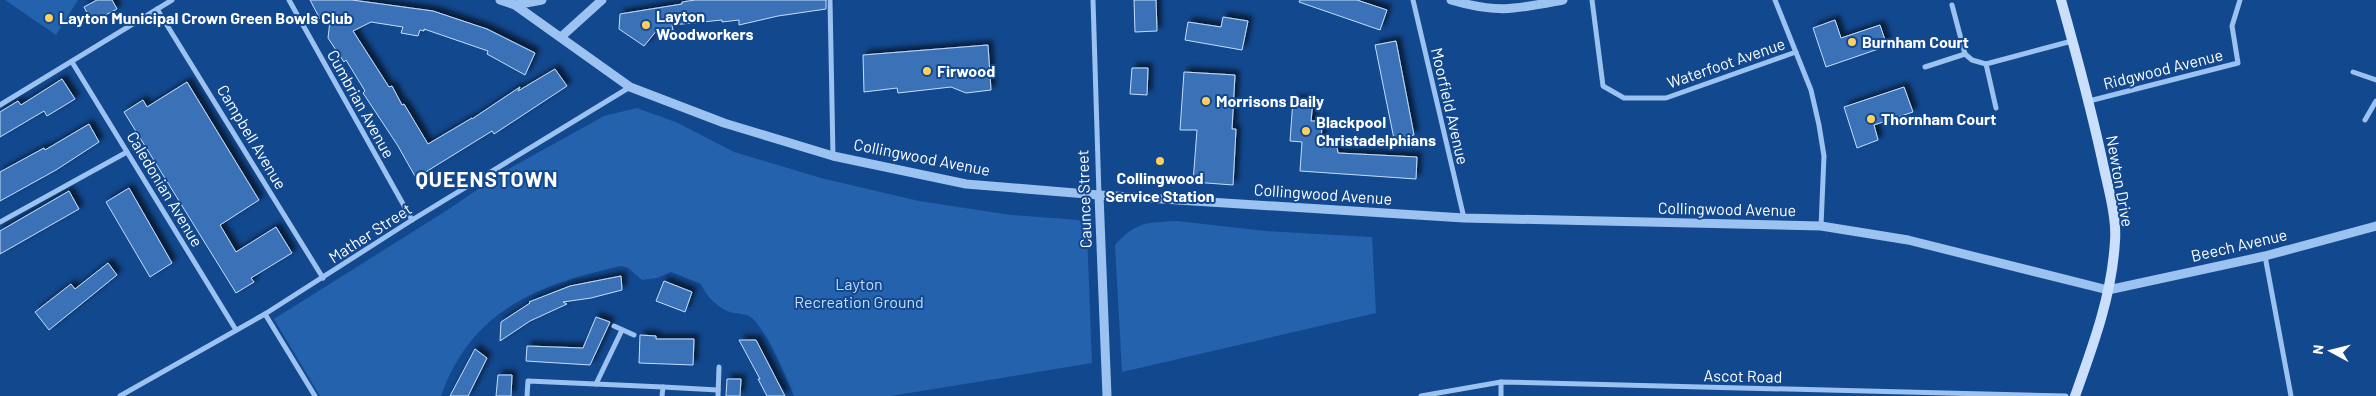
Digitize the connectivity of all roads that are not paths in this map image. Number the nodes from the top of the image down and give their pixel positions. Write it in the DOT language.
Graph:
graph roads {
  1 [pos="172,0"];
  2 [pos="289,0"];
  3 [pos="500,0"];
  4 [pos="542,0"];
  5 [pos="602,0"];
  6 [pos="830,0"];
  7 [pos="1093,0"];
  8 [pos="1413,0"];
  9 [pos="1450,0"];
  10 [pos="1562,0"];
  11 [pos="1592,0"];
  12 [pos="1775,0"];
  13 [pos="2061,0"];
  14 [pos="2240,0"];
  15 [pos="514,2"];
  16 [pos="1952,5"];
  17 [pos="157,9"];
  18 [pos="561,37"];
  19 [pos="2073,41"];
  20 [pos="1796,52"];
  21 [pos="1965,54"];
  22 [pos="72,62"];
  23 [pos="1986,64"];
  24 [pos="1925,66"];
  25 [pos="2353,72"];
  26 [pos="2376,80"];
  27 [pos="630,87"];
  28 [pos="2089,101"];
  29 [pos="2376,101"];
  30 [pos="0,105"];
  31 [pos="1996,108"];
  32 [pos="2365,120"];
  33 [pos="127,152"];
  34 [pos="833,156"];
  35 [pos="1099,195"];
  36 [pos="1464,218"];
  37 [pos="412,220"];
  38 [pos="0,222"];
  39 [pos="1821,226"];
  40 [pos="2376,226"];
  41 [pos="2265,256"];
  42 [pos="324,278"];
  43 [pos="2108,290"];
  44 [pos="266,314"];
  45 [pos="614,326"];
  46 [pos="236,330"];
  47 [pos="622,330"];
  48 [pos="634,335"];
  49 [pos="719,367"];
  50 [pos="1501,382"];
  51 [pos="596,384"];
  52 [pos="663,387"];
  53 [pos="718,393"];
  54 [pos="120,396"];
  55 [pos="315,396"];
  56 [pos="527,396"];
  57 [pos="662,396"];
  58 [pos="1107,396"];
  59 [pos="1421,396"];
  60 [pos="1501,396"];
  61 [pos="2066,396"];
  62 [pos="2075,396"];
  63 [pos="2291,396"];
  1 -- 17 [label="street"];
  2 -- 37 [label="street, Cumbrian Avenue"];
  3 -- 15 [label="street"];
  4 -- 15 [label="street"];
  5 -- 18 [label="street"];
  6 -- 34 [label="street"];
  7 -- 35 [label="street, Caunce Street"];
  8 -- 36 [label="street, Moorfield Avenue"];
  9 -- 10 [label="street"];
  11 -- 20 [label="street, Waterfoot Avenue"];
  12 -- 20 [label="street"];
  13 -- 19 [label="main road, Newton Drive"];
  14 -- 28 [label="street, Ridgwood Avenue"];
  15 -- 18 [label="street, Collingwood Avenue"];
  16 -- 21 [label="street"];
  17 -- 22 [label="street"];
  17 -- 42 [label="street, Campbell Avenue"];
  18 -- 27 [label="street, Collingwood Avenue"];
  19 -- 23 [label="street"];
  19 -- 28 [label="main road, Newton Drive"];
  20 -- 39 [label="street"];
  21 -- 23 [label="street"];
  21 -- 24 [label="street"];
  22 -- 30 [label="street"];
  22 -- 33 [label="street, Caledonian Avenue"];
  23 -- 31 [label="street"];
  25 -- 26 [label="street"];
  27 -- 34 [label="street, Collingwood Avenue"];
  27 -- 37 [label="street, Mather Street"];
  28 -- 43 [label="main road, Newton Drive"];
  29 -- 32 [label="street"];
  33 -- 38 [label="street"];
  33 -- 46 [label="street, Caledonian Avenue"];
  34 -- 35 [label="street, Collingwood Avenue"];
  35 -- 36 [label="street, Collingwood Avenue"];
  35 -- 58 [label="street, Caunce Street"];
  36 -- 39 [label="street, Collingwood Avenue"];
  37 -- 42 [label="street, Mather Street"];
  39 -- 43 [label="street, Collingwood Avenue"];
  40 -- 41 [label="street, Beech Avenue"];
  41 -- 43 [label="street, Beech Avenue"];
  41 -- 63 [label="street"];
  42 -- 44 [label="street, Mather Street"];
  43 -- 62 [label="main road, Newton Drive"];
  44 -- 46 [label="street, Mather Street"];
  44 -- 55 [label="street"];
  45 -- 47 [label="street"];
  46 -- 54 [label="street, Mather Street"];
  47 -- 48 [label="street"];
  47 -- 51 [label="street"];
  49 -- 53 [label="street"];
  50 -- 59 [label="street, Ascot Road"];
  50 -- 60 [label="street"];
  50 -- 61 [label="street, Ascot Road"];
  51 -- 52 [label="street"];
  51 -- 56 [label="street"];
  52 -- 53 [label="street"];
  52 -- 57 [label="street"];
}
